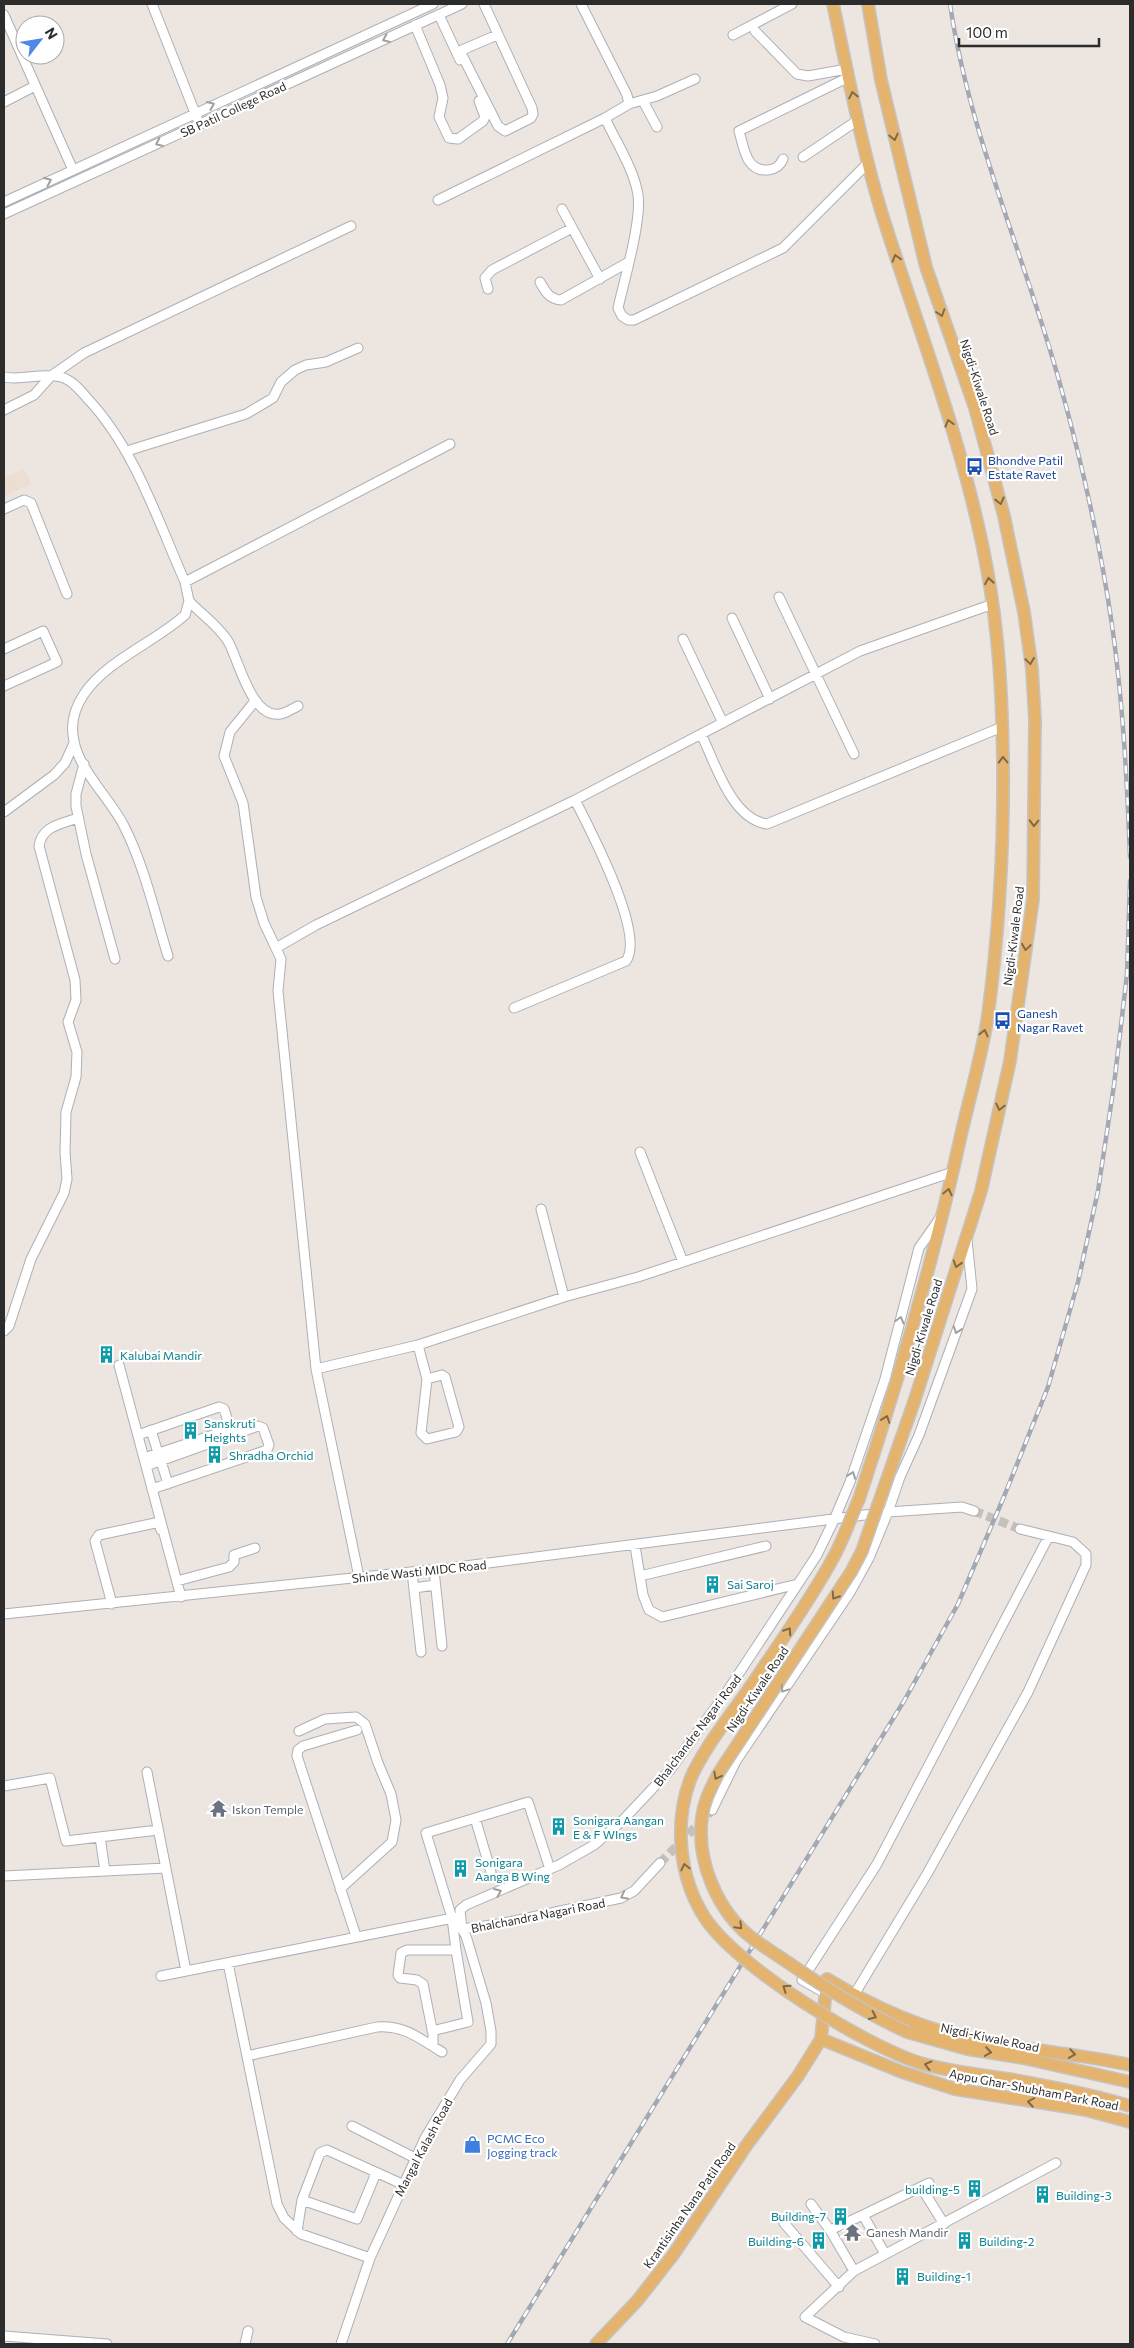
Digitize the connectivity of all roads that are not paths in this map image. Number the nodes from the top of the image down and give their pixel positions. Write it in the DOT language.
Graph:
graph roads {
  1 [pos="152,4"];
  2 [pos="433,4"];
  3 [pos="462,4"];
  4 [pos="484,4"];
  5 [pos="581,4"];
  6 [pos="792,4"];
  7 [pos="833,4"];
  8 [pos="868,4"];
  9 [pos="439,15"];
  10 [pos="4,17"];
  11 [pos="415,25"];
  12 [pos="755,31"];
  13 [pos="497,35"];
  14 [pos="733,35"];
  15 [pos="848,73"];
  16 [pos="695,79"];
  17 [pos="35,86"];
  18 [pos="643,101"];
  19 [pos="4,102"];
  20 [pos="629,104"];
  21 [pos="194,112"];
  22 [pos="605,118"];
  23 [pos="858,120"];
  24 [pos="199,125"];
  25 [pos="657,127"];
  26 [pos="803,157"];
  27 [pos="783,159"];
  28 [pos="868,163"];
  29 [pos="73,170"];
  30 [pos="438,200"];
  31 [pos="4,202"];
  32 [pos="562,209"];
  33 [pos="4,214"];
  34 [pos="350,226"];
  35 [pos="572,228"];
  36 [pos="627,263"];
  37 [pos="600,279"];
  38 [pos="540,282"];
  39 [pos="488,289"];
  40 [pos="358,348"];
  41 [pos="51,376"];
  42 [pos="4,377"];
  43 [pos="4,410"];
  44 [pos="450,444"];
  45 [pos="127,452"];
  46 [pos="4,509"];
  47 [pos="185,582"];
  48 [pos="67,594"];
  49 [pos="779,597"];
  50 [pos="189,601"];
  51 [pos="992,604"];
  52 [pos="732,618"];
  53 [pos="683,639"];
  54 [pos="4,649"];
  55 [pos="817,674"];
  56 [pos="4,686"];
  57 [pos="770,699"];
  58 [pos="255,701"];
  59 [pos="298,706"];
  60 [pos="723,723"];
  61 [pos="1002,727"];
  62 [pos="701,734"];
  63 [pos="74,743"];
  64 [pos="854,754"];
  65 [pos="84,764"];
  66 [pos="575,800"];
  67 [pos="4,812"];
  68 [pos="78,818"];
  69 [pos="276,948"];
  70 [pos="168,956"];
  71 [pos="115,959"];
  72 [pos="514,1008"];
  73 [pos="640,1152"];
  74 [pos="953,1172"];
  75 [pos="542,1209"];
  76 [pos="944,1213"];
  77 [pos="966,1232"];
  78 [pos="683,1262"];
  79 [pos="564,1297"];
  80 [pos="4,1331"];
  81 [pos="418,1344"];
  82 [pos="119,1365"];
  83 [pos="316,1369"];
  84 [pos="427,1379"];
  85 [pos="151,1430"];
  86 [pos="138,1435"];
  87 [pos="160,1457"];
  88 [pos="145,1462"];
  89 [pos="168,1484"];
  90 [pos="152,1489"];
  91 [pos="974,1511"];
  92 [pos="888,1512"];
  93 [pos="834,1520"];
  94 [pos="1020,1529"];
  95 [pos="1049,1536"];
  96 [pos="635,1546"];
  97 [pos="766,1546"];
  98 [pos="255,1548"];
  99 [pos="434,1570"];
  100 [pos="412,1572"];
  101 [pos="640,1576"];
  102 [pos="359,1578"];
  103 [pos="177,1581"];
  104 [pos="798,1584"];
  105 [pos="435,1585"];
  106 [pos="414,1588"];
  107 [pos="179,1597"];
  108 [pos="112,1604"];
  109 [pos="4,1614"];
  110 [pos="442,1646"];
  111 [pos="421,1652"];
  112 [pos="357,1730"];
  113 [pos="299,1731"];
  114 [pos="147,1772"];
  115 [pos="4,1786"];
  116 [pos="712,1810"];
  117 [pos="475,1818"];
  118 [pos="158,1830"];
  119 [pos="100,1837"];
  120 [pos="660,1863"];
  121 [pos="166,1868"];
  122 [pos="550,1869"];
  123 [pos="105,1871"];
  124 [pos="491,1872"];
  125 [pos="4,1876"];
  126 [pos="340,1888"];
  127 [pos="456,1917"];
  128 [pos="462,1929"];
  129 [pos="356,1936"];
  130 [pos="456,1950"];
  131 [pos="228,1963"];
  132 [pos="186,1971"];
  133 [pos="161,1976"];
  134 [pos="825,1993"];
  135 [pos="854,1995"];
  136 [pos="432,2031"];
  137 [pos="822,2039"];
  138 [pos="433,2046"];
  139 [pos="442,2052"];
  140 [pos="247,2056"];
  141 [pos="1130,2065"];
  142 [pos="1130,2082"];
  143 [pos="1130,2106"];
  144 [pos="1130,2122"];
  145 [pos="352,2126"];
  146 [pos="415,2158"];
  147 [pos="1056,2163"];
  148 [pos="376,2173"];
  149 [pos="402,2184"];
  150 [pos="302,2200"];
  151 [pos="811,2204"];
  152 [pos="862,2215"];
  153 [pos="784,2223"];
  154 [pos="944,2224"];
  155 [pos="830,2230"];
  156 [pos="297,2231"];
  157 [pos="885,2254"];
  158 [pos="370,2258"];
  159 [pos="854,2271"];
  160 [pos="839,2287"];
  161 [pos="248,2331"];
  162 [pos="4,2336"];
  163 [pos="841,2340"];
  164 [pos="107,2344"];
  165 [pos="245,2344"];
  166 [pos="341,2344"];
  167 [pos="596,2344"];
  168 [pos="876,2344"];
  1 -- 21 [label="street"];
  21 -- 2 [label="street, SB Patil College Road, one-way"];
  3 -- 9 [label="street, SB Patil College Road"];
  4 -- 13 [label="street"];
  5 -- 20 [label="street"];
  6 -- 14 [label="street"];
  7 -- 15 [label="main road, Nigdi-Kiwale Road"];
  8 -- 77 [label="main road, Nigdi-Kiwale Road, one-way"];
  9 -- 11 [label="street, SB Patil College Road"];
  9 -- 11 [label="street"];
  10 -- 17 [label="street"];
  11 -- 24 [label="street, SB Patil College Road, one-way"];
  12 -- 15 [label="street"];
  13 -- 13 [label="street"];
  23 -- 15 [label="main road, Nigdi-Kiwale Road, one-way"];
  15 -- 27 [label="street"];
  16 -- 18 [label="street"];
  17 -- 19 [label="street"];
  17 -- 29 [label="street"];
  18 -- 20 [label="street"];
  18 -- 25 [label="street"];
  20 -- 22 [label="street"];
  21 -- 24 [label="street"];
  21 -- 29 [label="street, SB Patil College Road"];
  22 -- 30 [label="street"];
  22 -- 36 [label="street"];
  23 -- 26 [label="street"];
  23 -- 28 [label="main road, Nigdi-Kiwale Road"];
  24 -- 33 [label="street, SB Patil College Road, one-way"];
  28 -- 36 [label="street"];
  51 -- 28 [label="main road, Nigdi-Kiwale Road, one-way"];
  31 -- 29 [label="street, SB Patil College Road, one-way"];
  32 -- 35 [label="street"];
  34 -- 41 [label="street"];
  35 -- 37 [label="street"];
  35 -- 39 [label="street"];
  36 -- 37 [label="street"];
  37 -- 38 [label="street"];
  40 -- 45 [label="street"];
  41 -- 42 [label="street"];
  41 -- 43 [label="street"];
  41 -- 45 [label="street"];
  44 -- 47 [label="street"];
  45 -- 47 [label="street"];
  46 -- 48 [label="street"];
  47 -- 50 [label="street"];
  49 -- 55 [label="street"];
  50 -- 58 [label="street"];
  50 -- 63 [label="street"];
  51 -- 55 [label="street"];
  51 -- 61 [label="main road, Nigdi-Kiwale Road"];
  52 -- 57 [label="street"];
  53 -- 60 [label="street"];
  54 -- 56 [label="street"];
  55 -- 57 [label="street"];
  55 -- 64 [label="street"];
  57 -- 60 [label="street"];
  58 -- 59 [label="street"];
  58 -- 69 [label="street"];
  60 -- 62 [label="street"];
  61 -- 62 [label="street"];
  74 -- 61 [label="main road, Nigdi-Kiwale Road, one-way"];
  62 -- 66 [label="street"];
  63 -- 65 [label="street"];
  63 -- 67 [label="street"];
  65 -- 68 [label="street"];
  65 -- 70 [label="street"];
  66 -- 69 [label="street"];
  66 -- 72 [label="street"];
  68 -- 71 [label="street"];
  68 -- 80 [label="street"];
  69 -- 83 [label="street"];
  73 -- 78 [label="street"];
  76 -- 74 [label="main road, Nigdi-Kiwale Road, one-way"];
  74 -- 78 [label="street"];
  75 -- 79 [label="street"];
  93 -- 76 [label="street, Bhalchandre Nagari Road, one-way"];
  143 -- 76 [label="main road, Nigdi-Kiwale Road, one-way, bridge"];
  77 -- 92 [label="street, one-way"];
  77 -- 142 [label="main road, Nigdi-Kiwale Road, one-way, bridge"];
  78 -- 79 [label="street"];
  79 -- 81 [label="street"];
  81 -- 83 [label="street"];
  81 -- 84 [label="street"];
  82 -- 86 [label="street"];
  83 -- 102 [label="street"];
  84 -- 84 [label="street"];
  85 -- 86 [label="street"];
  85 -- 87 [label="street"];
  85 -- 87 [label="street"];
  86 -- 88 [label="street"];
  87 -- 88 [label="street"];
  87 -- 89 [label="street"];
  87 -- 89 [label="street"];
  88 -- 90 [label="street"];
  89 -- 90 [label="street"];
  90 -- 103 [label="street"];
  91 -- 92 [label="street, Shinde Wasti MIDC Road"];
  92 -- 93 [label="street, Shinde Wasti MIDC Road"];
  92 -- 116 [label="street, one-way"];
  93 -- 96 [label="street, Shinde Wasti MIDC Road"];
  93 -- 104 [label="street, Bhalchandre Nagari Road"];
  94 -- 95 [label="street"];
  95 -- 134 [label="street"];
  95 -- 135 [label="street"];
  96 -- 99 [label="street, Shinde Wasti MIDC Road"];
  96 -- 101 [label="street"];
  97 -- 101 [label="street"];
  98 -- 103 [label="street"];
  99 -- 100 [label="street, Shinde Wasti MIDC Road"];
  99 -- 105 [label="street"];
  100 -- 102 [label="street, Shinde Wasti MIDC Road"];
  100 -- 106 [label="street"];
  101 -- 104 [label="street"];
  102 -- 107 [label="street, Shinde Wasti MIDC Road"];
  103 -- 107 [label="street"];
  104 -- 122 [label="street, Bhalchandre Nagari Road"];
  105 -- 106 [label="street"];
  105 -- 110 [label="street"];
  106 -- 111 [label="street"];
  107 -- 108 [label="street, Shinde Wasti MIDC Road"];
  107 -- 108 [label="street"];
  108 -- 109 [label="street, Shinde Wasti MIDC Road"];
  112 -- 126 [label="street"];
  113 -- 126 [label="street"];
  114 -- 118 [label="street"];
  115 -- 119 [label="street"];
  117 -- 122 [label="street"];
  117 -- 124 [label="street"];
  117 -- 127 [label="street"];
  118 -- 119 [label="street"];
  118 -- 121 [label="street"];
  119 -- 123 [label="street"];
  120 -- 128 [label="street, Bhalchandra Nagari Road, one-way"];
  121 -- 123 [label="street"];
  121 -- 132 [label="street"];
  127 -- 122 [label="street, Bhalchandre Nagari Road, one-way"];
  123 -- 125 [label="street"];
  126 -- 129 [label="street"];
  127 -- 128 [label="street, Mangal Kalash Road"];
  127 -- 129 [label="street"];
  127 -- 130 [label="street"];
  128 -- 146 [label="street, Mangal Kalash Road"];
  129 -- 131 [label="street"];
  130 -- 136 [label="street"];
  130 -- 136 [label="street"];
  131 -- 132 [label="street"];
  131 -- 140 [label="street"];
  132 -- 133 [label="street"];
  134 -- 135 [label="main road"];
  134 -- 137 [label="main road"];
  135 -- 141 [label="main road, one-way"];
  136 -- 138 [label="street"];
  144 -- 137 [label="main road, Appu Ghar-Shubham Park Road, one-way"];
  137 -- 167 [label="main road, Krantisinha Nana Patil Road"];
  138 -- 139 [label="street"];
  138 -- 140 [label="street"];
  140 -- 156 [label="street"];
  145 -- 146 [label="street"];
  146 -- 149 [label="street, Mangal Kalash Road"];
  147 -- 154 [label="street"];
  148 -- 149 [label="street"];
  148 -- 150 [label="street"];
  148 -- 150 [label="street"];
  149 -- 158 [label="street, Mangal Kalash Road"];
  150 -- 156 [label="street"];
  151 -- 155 [label="street"];
  152 -- 154 [label="street"];
  152 -- 155 [label="street"];
  152 -- 157 [label="street"];
  153 -- 160 [label="street"];
  154 -- 157 [label="street"];
  155 -- 159 [label="street"];
  156 -- 158 [label="street"];
  157 -- 159 [label="street"];
  158 -- 166 [label="street, Mangal Kalash Road"];
  159 -- 160 [label="street"];
  160 -- 163 [label="street"];
  161 -- 165 [label="street"];
  162 -- 164 [label="street"];
  163 -- 168 [label="street"];
}
